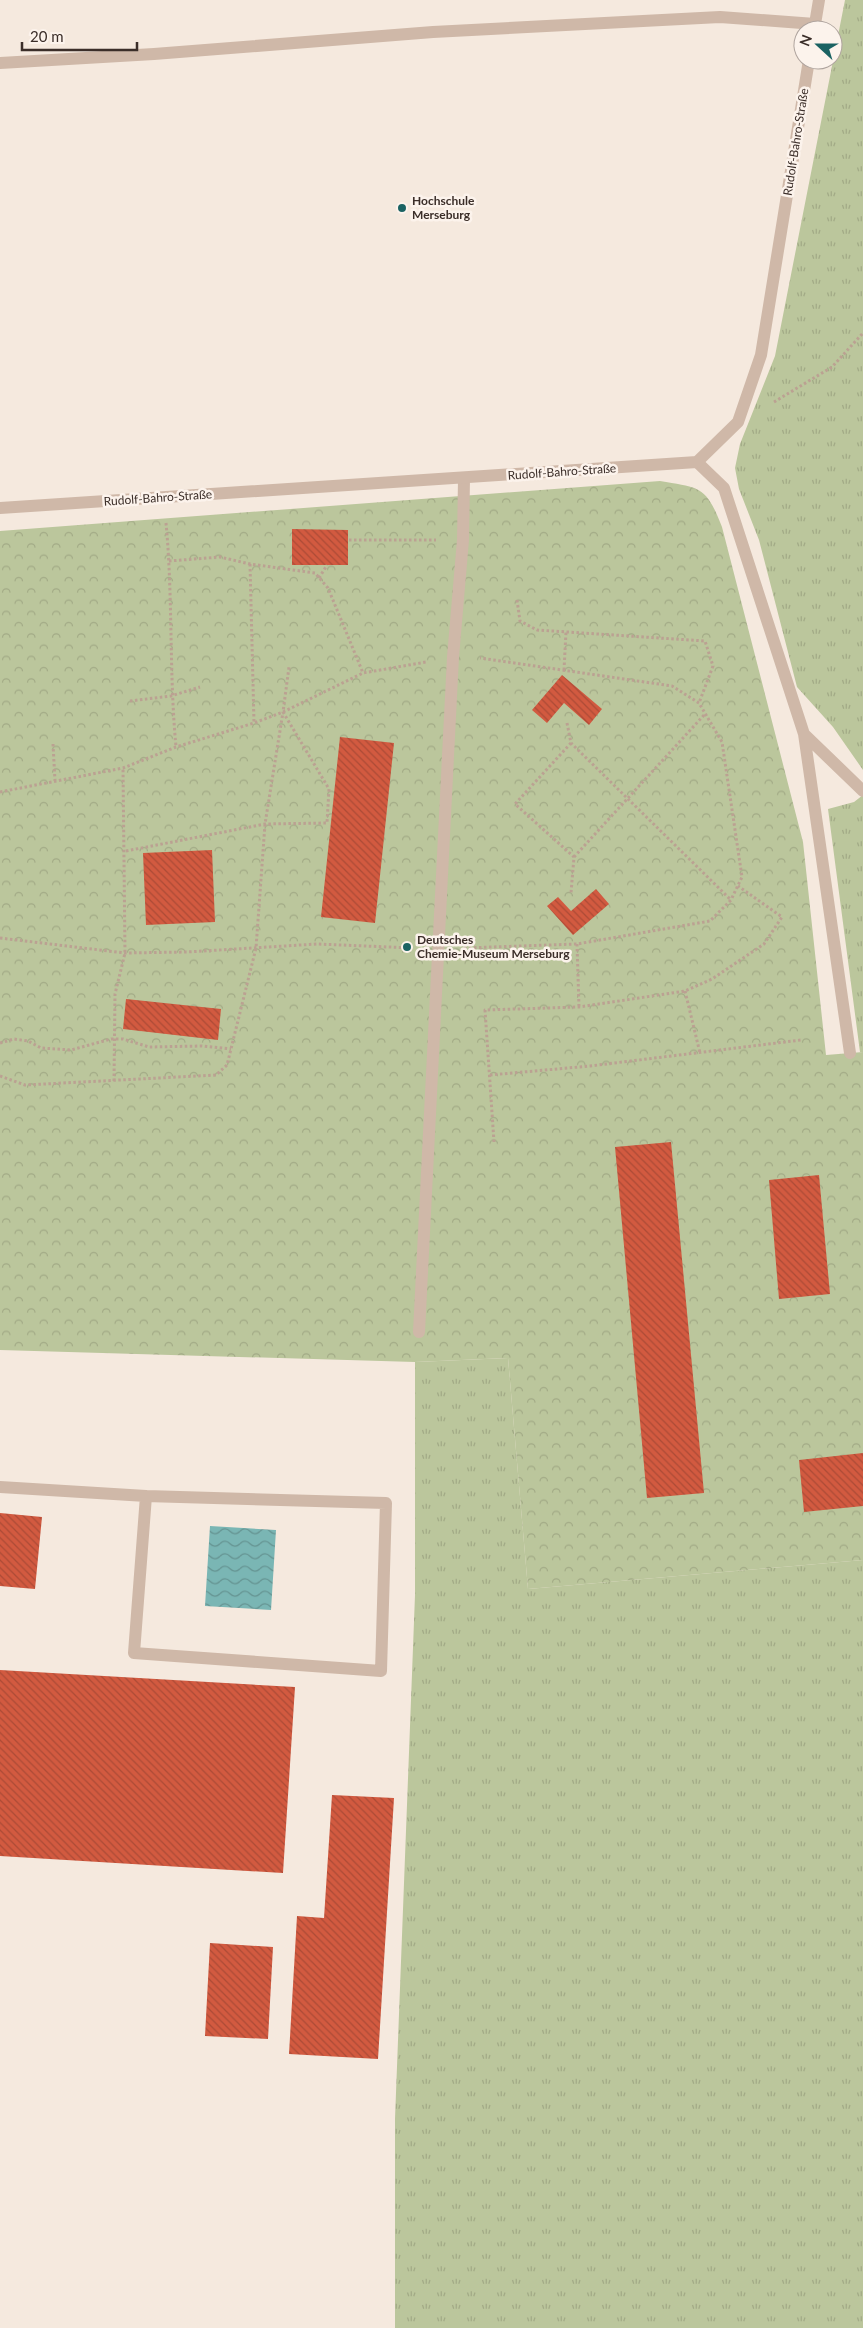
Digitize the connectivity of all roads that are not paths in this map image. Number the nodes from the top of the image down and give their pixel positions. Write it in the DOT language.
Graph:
graph roads {
  1 [pos="819,0"];
  2 [pos="816,20"];
  3 [pos="793,25"];
  4 [pos="0,63"];
  5 [pos="807,70"];
  6 [pos="697,462"];
  7 [pos="464,479"];
  8 [pos="0,508"];
  9 [pos="804,734"];
  10 [pos="863,791"];
  11 [pos="850,1053"];
  12 [pos="419,1332"];
  13 [pos="0,1487"];
  14 [pos="146,1496"];
  1 -- 2 [label="street"];
  3 -- 4 [label="street"];
  5 -- 6 [label="street, Rudolf-Bahro-Straße"];
  6 -- 7 [label="street, Rudolf-Bahro-Straße"];
  6 -- 9 [label="street"];
  7 -- 8 [label="street, Rudolf-Bahro-Straße"];
  7 -- 12 [label="street"];
  9 -- 10 [label="street"];
  9 -- 11 [label="street"];
  13 -- 14 [label="street"];
  14 -- 14 [label="street"];
}
